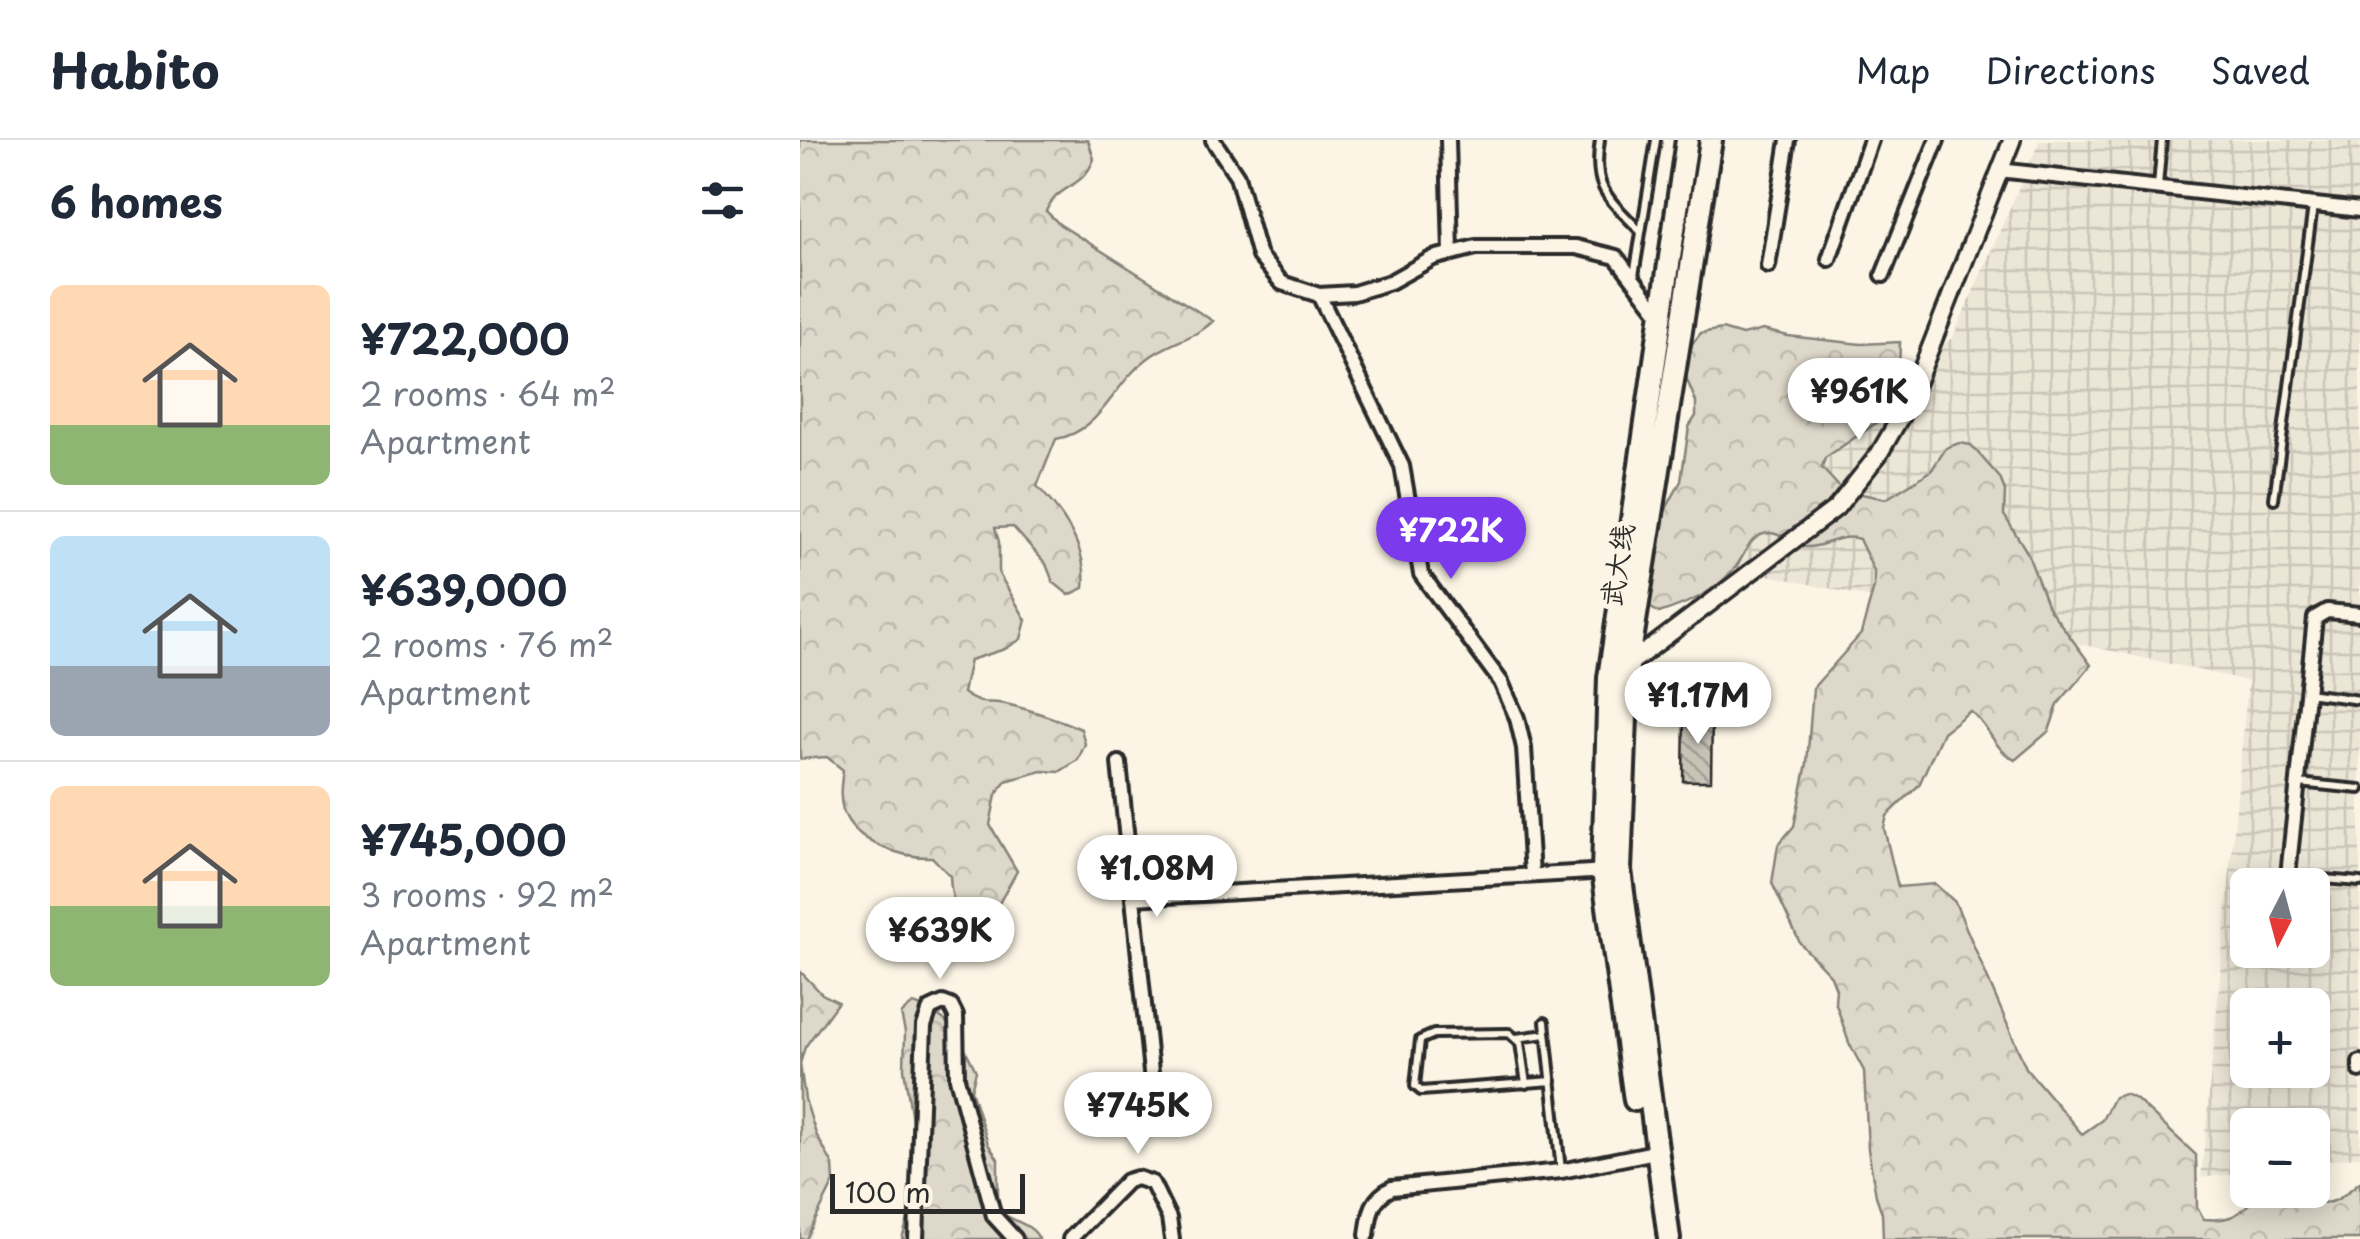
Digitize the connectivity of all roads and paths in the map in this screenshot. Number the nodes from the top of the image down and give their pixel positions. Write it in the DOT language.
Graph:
graph roads {
  1 [pos="1213,140"];
  2 [pos="1448,140"];
  3 [pos="1600,140"];
  4 [pos="1656,140"];
  5 [pos="1687,140"];
  6 [pos="1711,140"];
  7 [pos="1788,140"];
  8 [pos="1871,140"];
  9 [pos="1937,140"];
  10 [pos="2012,140"];
  11 [pos="2162,140"];
  12 [pos="1999,170"];
  13 [pos="2158,188"];
  14 [pos="2314,205"];
  15 [pos="2360,210"];
  16 [pos="1641,232"];
  17 [pos="1451,253"];
  18 [pos="1829,259"];
  19 [pos="1768,266"];
  20 [pos="1883,275"];
  21 [pos="1634,278"];
  22 [pos="1319,295"];
  23 [pos="1660,314"];
  24 [pos="2274,499"];
  25 [pos="2360,614"];
  26 [pos="1628,666"];
  27 [pos="1609,678"];
  28 [pos="2307,693"];
  29 [pos="2360,700"];
  30 [pos="1119,762"];
  31 [pos="2298,783"];
  32 [pos="2360,789"];
  33 [pos="2289,868"];
  34 [pos="1612,870"];
  35 [pos="1532,875"];
  36 [pos="2330,881"];
  37 [pos="2360,882"];
  38 [pos="1133,898"];
  39 [pos="1545,1022"];
  40 [pos="1546,1034"];
  41 [pos="1516,1038"];
  42 [pos="1152,1082"];
  43 [pos="1552,1082"];
  44 [pos="1526,1084"];
  45 [pos="1649,1154"];
  46 [pos="1561,1171"];
  47 [pos="1367,1234"];
  48 [pos="916,1239"];
  49 [pos="1015,1239"];
  50 [pos="1070,1239"];
  51 [pos="1172,1239"];
  52 [pos="1656,1239"];
  53 [pos="1669,1239"];
  1 -- 22 [label="street"];
  2 -- 17 [label="street"];
  3 -- 16 [label="lane"];
  4 -- 16 [label="lane"];
  5 -- 23 [label="highway, 武大线"];
  6 -- 26 [label="highway, 武大线"];
  7 -- 19 [label="street"];
  8 -- 18 [label="street"];
  9 -- 20 [label="street"];
  10 -- 12 [label="street"];
  11 -- 13 [label="lane"];
  12 -- 13 [label="street"];
  12 -- 26 [label="street"];
  13 -- 14 [label="street"];
  14 -- 15 [label="street"];
  14 -- 24 [label="lane"];
  16 -- 21 [label="lane"];
  17 -- 21 [label="street"];
  17 -- 22 [label="street"];
  21 -- 23 [label="street"];
  22 -- 35 [label="street"];
  23 -- 27 [label="highway, 武大线"];
  25 -- 28 [label="street"];
  26 -- 27 [label="street"];
  26 -- 34 [label="highway, 武大线"];
  27 -- 34 [label="highway, 武大线"];
  28 -- 29 [label="lane"];
  28 -- 31 [label="street"];
  30 -- 38 [label="street"];
  31 -- 32 [label="lane"];
  31 -- 33 [label="street"];
  34 -- 35 [label="street"];
  34 -- 45 [label="highway, 武大线"];
  35 -- 38 [label="street"];
  36 -- 37 [label="lane"];
  38 -- 42 [label="street"];
  39 -- 40 [label="lane"];
  40 -- 41 [label="lane"];
  40 -- 43 [label="lane"];
  41 -- 44 [label="lane"];
  41 -- 44 [label="lane"];
  43 -- 44 [label="lane"];
  43 -- 46 [label="lane"];
  45 -- 46 [label="street"];
  45 -- 52 [label="highway, 武大线"];
  45 -- 53 [label="highway, 武大线"];
  46 -- 47 [label="street"];
  48 -- 49 [label="street"];
  50 -- 51 [label="street"];
}
